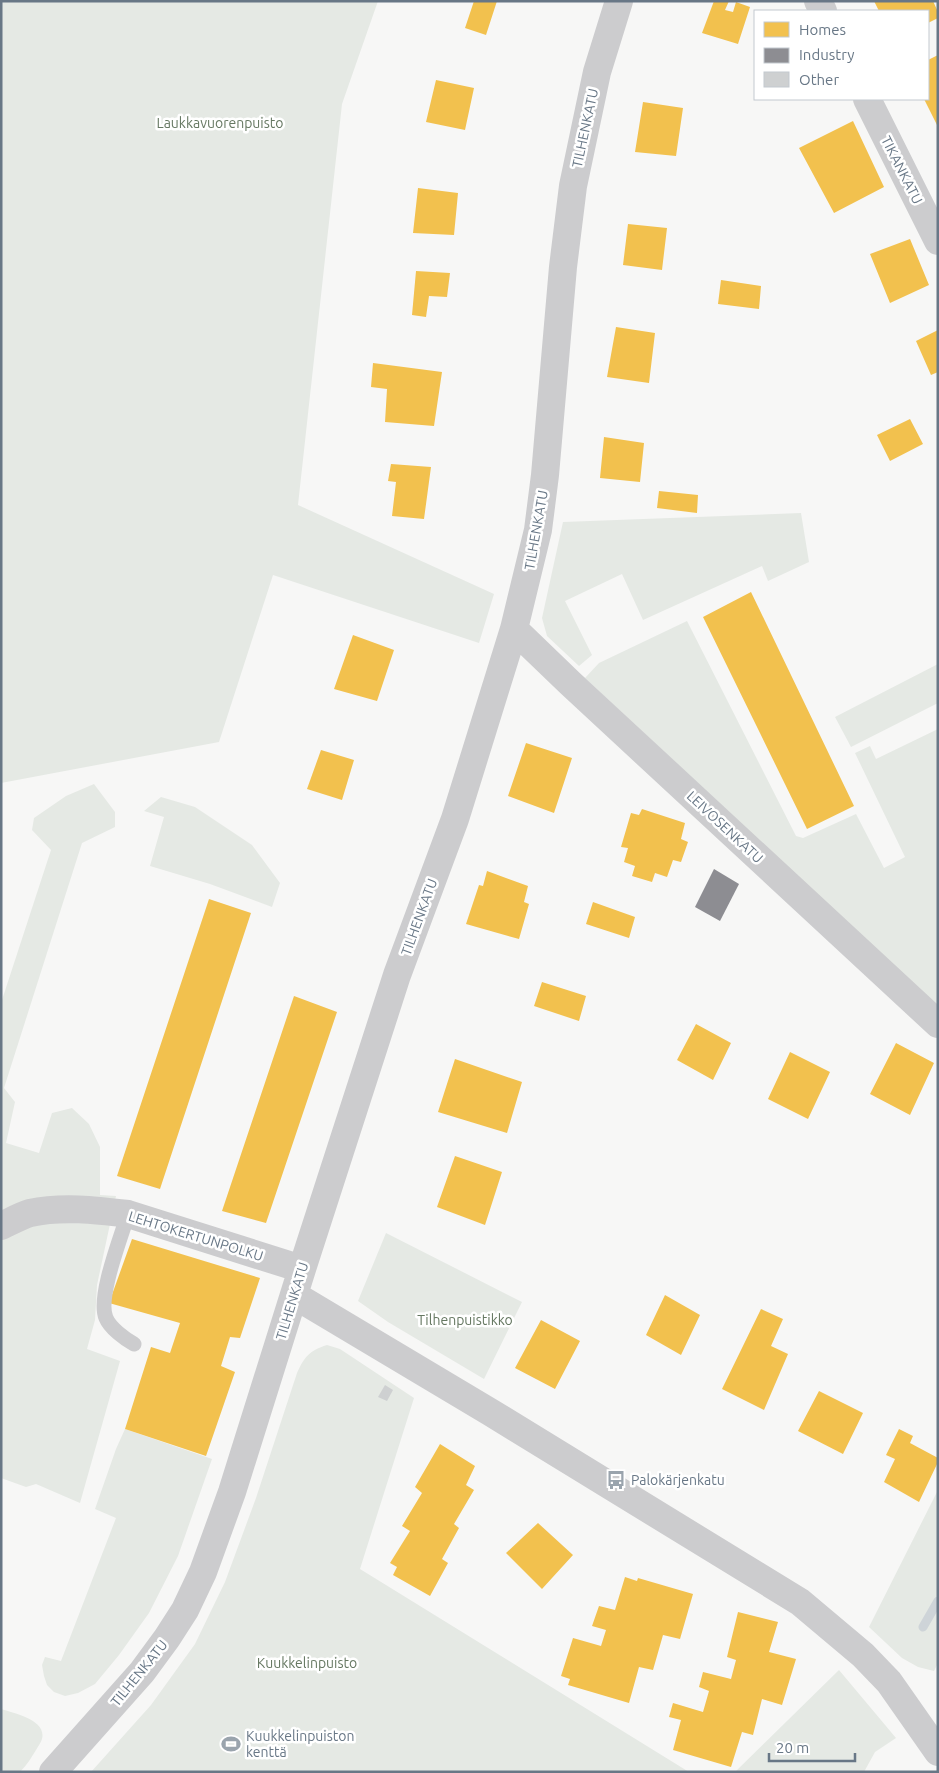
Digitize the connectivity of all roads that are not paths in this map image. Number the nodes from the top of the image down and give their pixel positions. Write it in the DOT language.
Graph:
graph roads {
  1 [pos="619,1"];
  2 [pos="868,100"];
  3 [pos="938,241"];
  4 [pos="514,629"];
  5 [pos="938,1024"];
  6 [pos="128,1214"];
  7 [pos="1,1226"];
  8 [pos="302,1269"];
  9 [pos="294,1295"];
  10 [pos="134,1344"];
  11 [pos="937,1747"];
  12 [pos="53,1772"];
  1 -- 4 [label="street, TILHENKATU"];
  2 -- 3 [label="street, TIKANKATU"];
  4 -- 5 [label="street, LEIVOSENKATU"];
  4 -- 8 [label="street, TILHENKATU"];
  6 -- 7 [label="street, LEHTOKERTUNPOLKU"];
  6 -- 8 [label="street, LEHTOKERTUNPOLKU"];
  6 -- 10 [label="lane"];
  8 -- 9 [label="street, TILHENKATU"];
  9 -- 11 [label="street"];
  9 -- 12 [label="street, TILHENKATU"];
}
